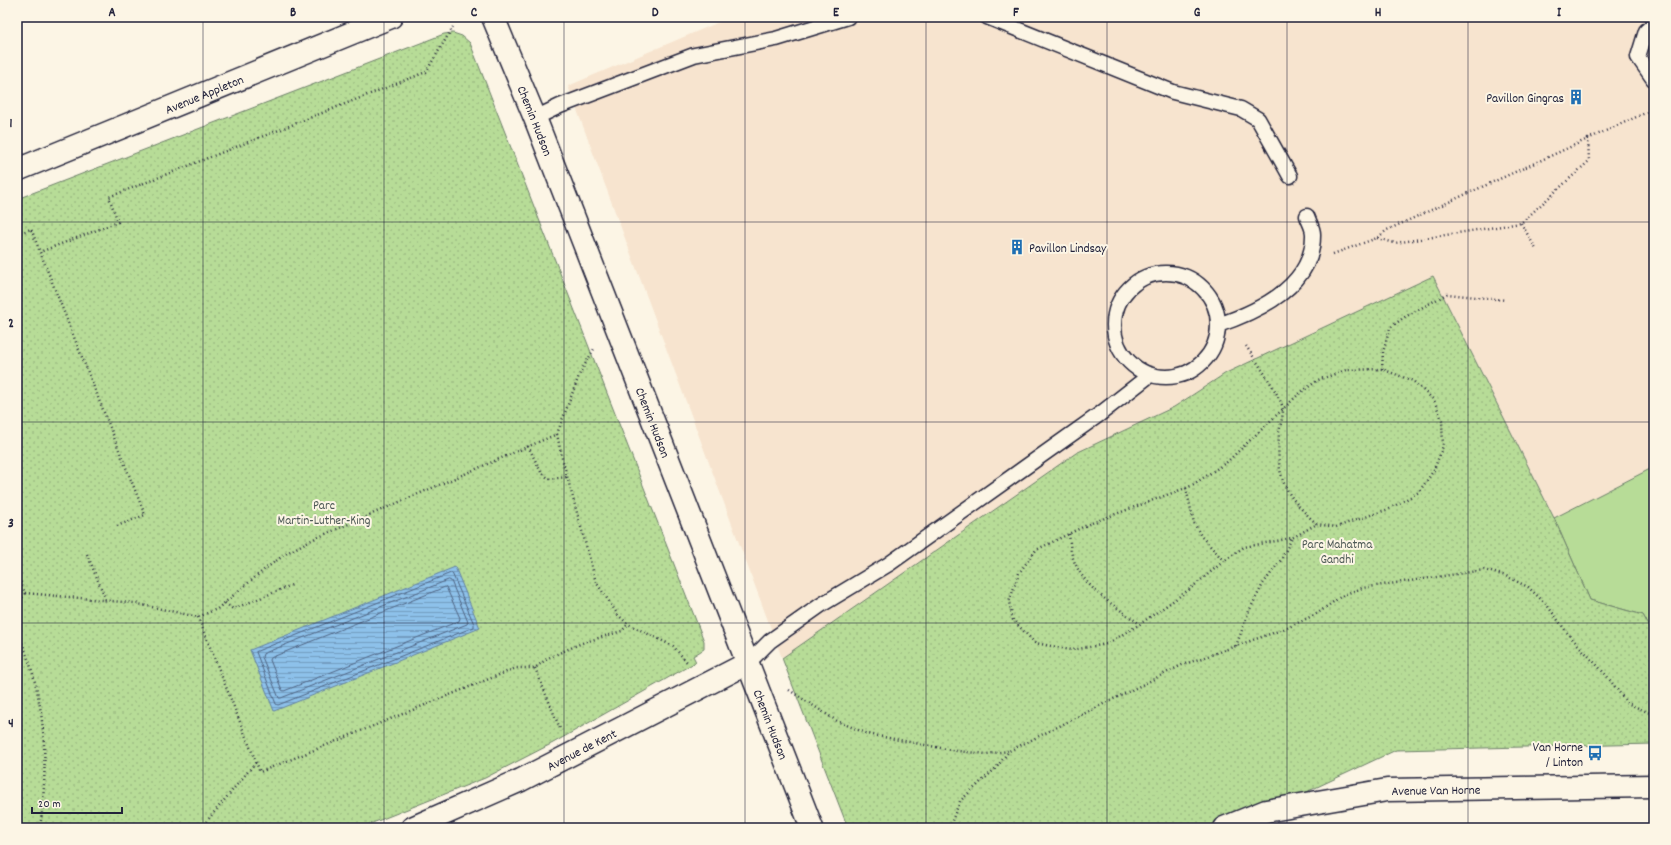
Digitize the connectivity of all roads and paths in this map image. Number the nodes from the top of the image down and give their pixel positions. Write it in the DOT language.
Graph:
graph roads {
  1 [pos="391,17"];
  2 [pos="493,17"];
  3 [pos="848,17"];
  4 [pos="987,17"];
  5 [pos="1654,24"];
  6 [pos="453,27"];
  7 [pos="1654,80"];
  8 [pos="1654,109"];
  9 [pos="535,118"];
  10 [pos="1588,138"];
  11 [pos="17,170"];
  12 [pos="1290,176"];
  13 [pos="1307,216"];
  14 [pos="1521,222"];
  15 [pos="17,234"];
  16 [pos="1377,238"];
  17 [pos="1536,249"];
  18 [pos="40,252"];
  19 [pos="1308,263"];
  20 [pos="1506,300"];
  21 [pos="1218,325"];
  22 [pos="1246,346"];
  23 [pos="594,349"];
  24 [pos="1382,369"];
  25 [pos="1150,375"];
  26 [pos="1283,408"];
  27 [pos="557,434"];
  28 [pos="528,446"];
  29 [pos="567,478"];
  30 [pos="1186,488"];
  31 [pos="24,506"];
  32 [pos="17,509"];
  33 [pos="1317,524"];
  34 [pos="117,526"];
  35 [pos="1069,534"];
  36 [pos="1292,538"];
  37 [pos="87,554"];
  38 [pos="1224,561"];
  39 [pos="17,575"];
  40 [pos="292,585"];
  41 [pos="25,593"];
  42 [pos="106,600"];
  43 [pos="225,603"];
  44 [pos="17,606"];
  45 [pos="198,617"];
  46 [pos="628,624"];
  47 [pos="1140,624"];
  48 [pos="17,632"];
  49 [pos="1236,646"];
  50 [pos="687,662"];
  51 [pos="748,663"];
  52 [pos="535,668"];
  53 [pos="789,690"];
  54 [pos="1654,718"];
  55 [pos="563,737"];
  56 [pos="1009,751"];
  57 [pos="256,762"];
  58 [pos="1654,786"];
  59 [pos="40,828"];
  60 [pos="201,828"];
  61 [pos="412,828"];
  62 [pos="812,828"];
  63 [pos="948,828"];
  64 [pos="1224,828"];
  1 -- 11 [label="street, Avenue Appleton"];
  2 -- 9 [label="street, Chemin Hudson"];
  3 -- 9 [label="lane"];
  4 -- 12 [label="lane"];
  5 -- 7 [label="lane"];
  6 -- 18 [label="path"];
  8 -- 10 [label="path"];
  9 -- 51 [label="street, Chemin Hudson"];
  10 -- 14 [label="path"];
  10 -- 16 [label="path"];
  13 -- 19 [label="lane"];
  14 -- 16 [label="path"];
  14 -- 17 [label="path"];
  15 -- 18 [label="path"];
  16 -- 19 [label="path"];
  18 -- 34 [label="path"];
  19 -- 21 [label="lane"];
  20 -- 24 [label="path"];
  21 -- 25 [label="lane"];
  21 -- 25 [label="lane"];
  22 -- 26 [label="path"];
  23 -- 27 [label="path"];
  24 -- 26 [label="path"];
  24 -- 33 [label="path"];
  25 -- 51 [label="lane"];
  26 -- 30 [label="path"];
  26 -- 33 [label="path"];
  27 -- 28 [label="path"];
  27 -- 29 [label="path"];
  28 -- 29 [label="path"];
  28 -- 43 [label="path"];
  29 -- 46 [label="path"];
  30 -- 35 [label="path"];
  30 -- 38 [label="path"];
  31 -- 32 [label="path"];
  33 -- 36 [label="path"];
  35 -- 47 [label="path"];
  35 -- 47 [label="path"];
  36 -- 38 [label="path"];
  36 -- 49 [label="path"];
  37 -- 42 [label="path"];
  38 -- 47 [label="path"];
  39 -- 41 [label="path"];
  40 -- 43 [label="path"];
  41 -- 42 [label="path"];
  41 -- 44 [label="path"];
  42 -- 45 [label="path"];
  43 -- 45 [label="path"];
  45 -- 57 [label="path"];
  46 -- 50 [label="path"];
  46 -- 52 [label="path"];
  48 -- 59 [label="path"];
  49 -- 54 [label="path"];
  49 -- 56 [label="path"];
  51 -- 61 [label="street, Avenue de Kent"];
  51 -- 62 [label="street, Chemin Hudson"];
  52 -- 55 [label="path"];
  52 -- 57 [label="path"];
  53 -- 56 [label="path"];
  56 -- 63 [label="path"];
  57 -- 60 [label="path"];
  58 -- 64 [label="street, Avenue Van Horne"];
}
